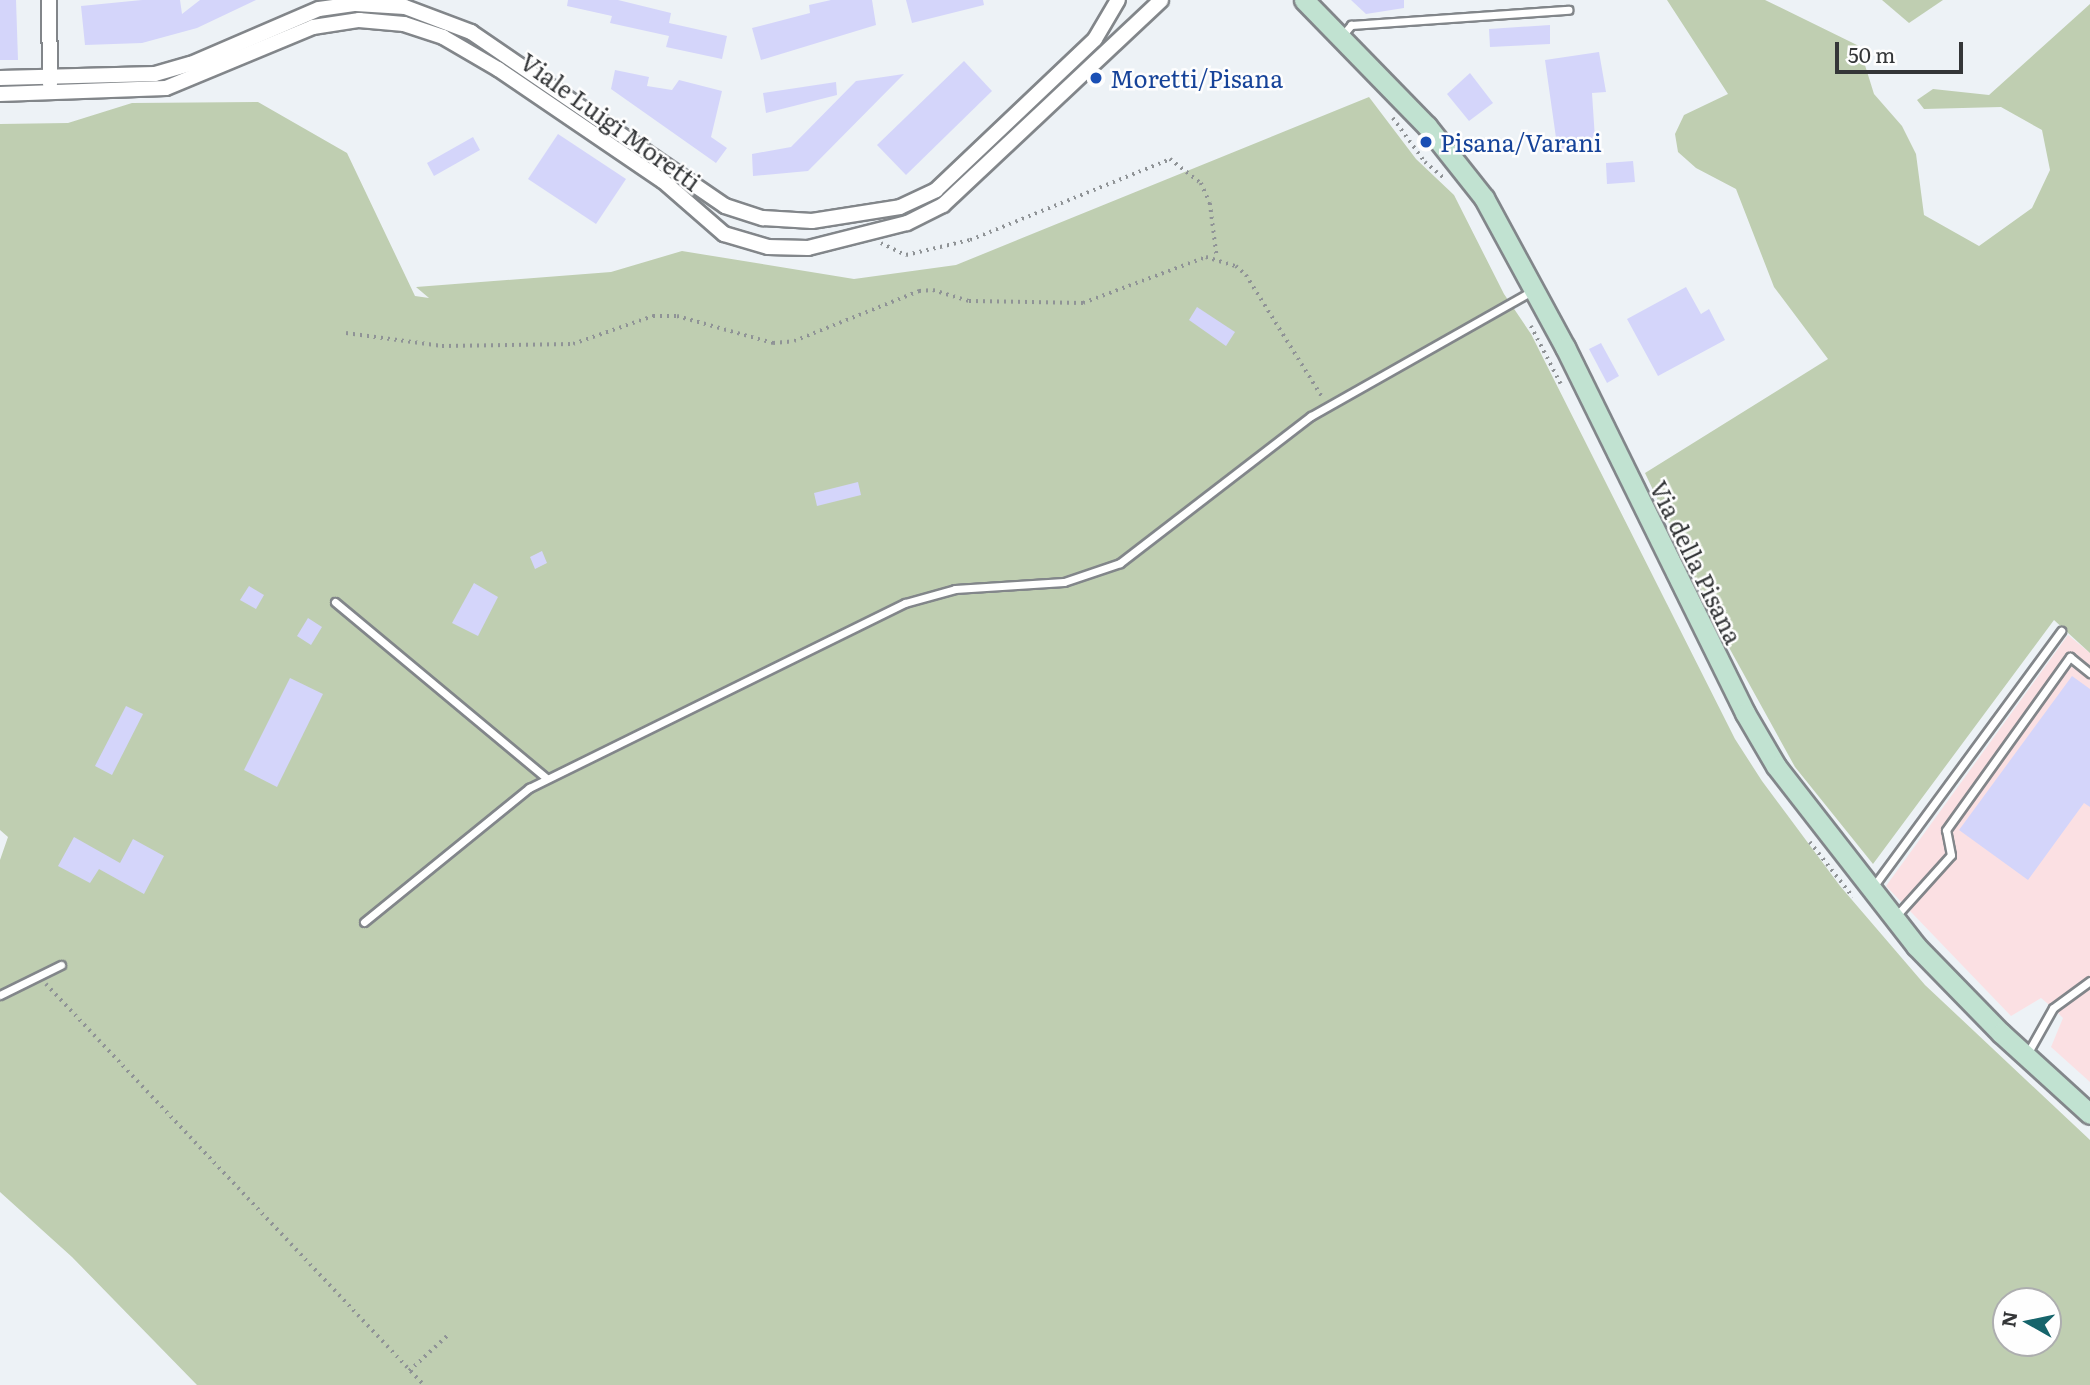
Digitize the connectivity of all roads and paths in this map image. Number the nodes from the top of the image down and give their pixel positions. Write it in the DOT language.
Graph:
graph roads {
  1 [pos="49,0"];
  2 [pos="1118,0"];
  3 [pos="1161,0"];
  4 [pos="1304,0"];
  5 [pos="1568,9"];
  6 [pos="1341,37"];
  7 [pos="50,77"];
  8 [pos="0,78"];
  9 [pos="51,93"];
  10 [pos="0,94"];
  11 [pos="851,216"];
  12 [pos="719,231"];
  13 [pos="874,233"];
  14 [pos="1217,259"];
  15 [pos="1534,290"];
  16 [pos="346,333"];
  17 [pos="1328,406"];
  18 [pos="335,602"];
  19 [pos="2061,631"];
  20 [pos="2090,673"];
  21 [pos="547,778"];
  22 [pos="1870,891"];
  23 [pos="1893,919"];
  24 [pos="364,922"];
  25 [pos="61,965"];
  26 [pos="40,977"];
  27 [pos="2090,981"];
  28 [pos="0,995"];
  29 [pos="2025,1056"];
  30 [pos="2090,1114"];
  31 [pos="449,1334"];
  32 [pos="410,1371"];
  33 [pos="424,1385"];
  1 -- 7 [label="street"];
  2 -- 11 [label="street, Viale Luigi Moretti"];
  3 -- 13 [label="street, Viale Luigi Moretti"];
  4 -- 6 [label="main road, Via della Pisana"];
  5 -- 6 [label="lane"];
  6 -- 15 [label="main road, Via della Pisana"];
  7 -- 8 [label="street, Viale Luigi Moretti"];
  7 -- 9 [label="street"];
  7 -- 11 [label="street, Viale Luigi Moretti"];
  9 -- 10 [label="street, Viale Luigi Moretti"];
  9 -- 12 [label="street, Viale Luigi Moretti"];
  11 -- 12 [label="street"];
  12 -- 13 [label="street, Viale Luigi Moretti"];
  13 -- 14 [label="path"];
  14 -- 16 [label="path"];
  14 -- 17 [label="path"];
  15 -- 17 [label="lane"];
  15 -- 22 [label="main road, Via della Pisana"];
  17 -- 21 [label="lane"];
  18 -- 21 [label="lane"];
  19 -- 22 [label="lane"];
  20 -- 23 [label="lane"];
  21 -- 24 [label="lane"];
  22 -- 23 [label="main road, Via della Pisana"];
  23 -- 29 [label="main road, Via della Pisana"];
  25 -- 26 [label="lane"];
  26 -- 28 [label="lane"];
  26 -- 32 [label="path"];
  27 -- 29 [label="lane"];
  29 -- 30 [label="main road, Via della Pisana"];
  31 -- 32 [label="path"];
  32 -- 33 [label="path"];
}
